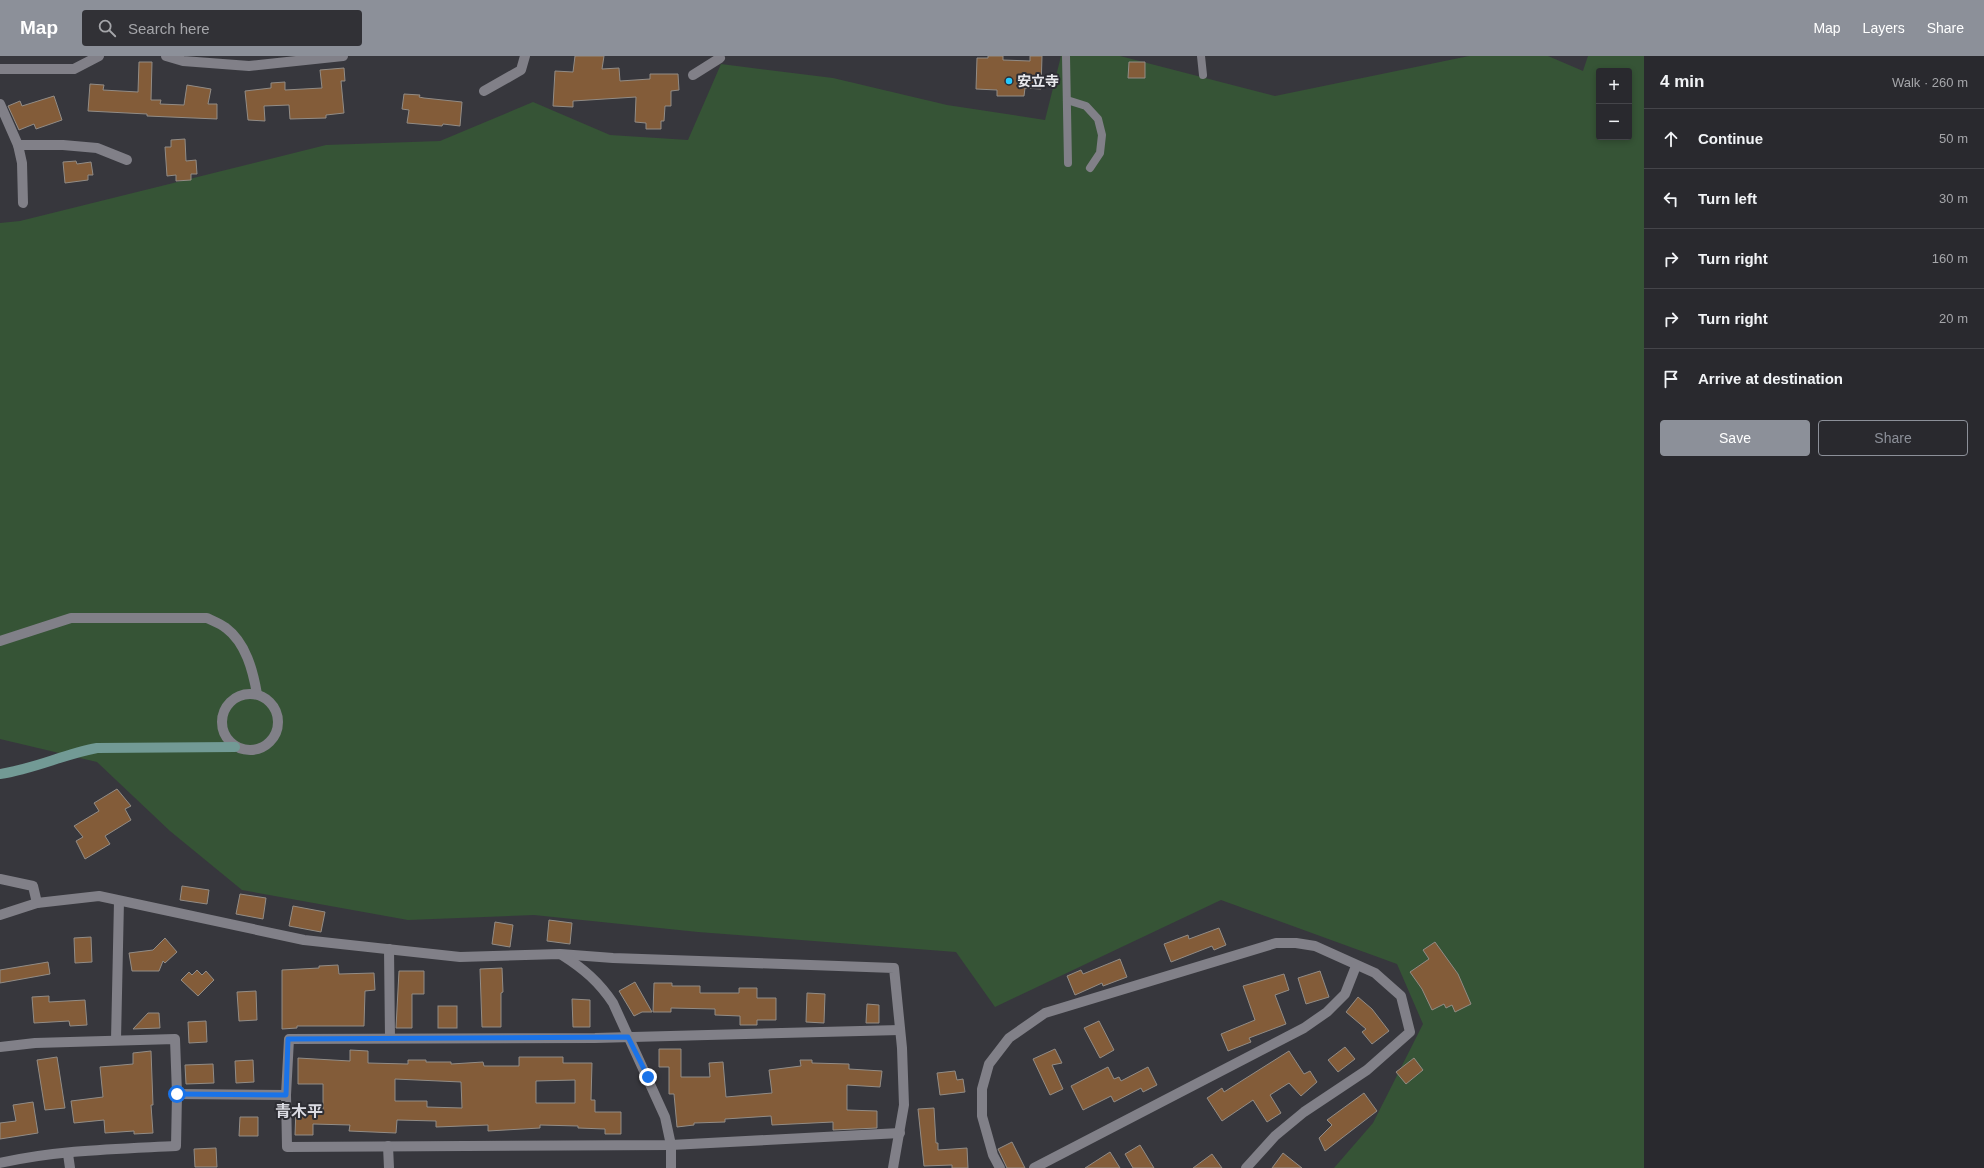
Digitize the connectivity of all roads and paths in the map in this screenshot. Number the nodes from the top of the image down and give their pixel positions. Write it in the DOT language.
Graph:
graph roads {
  1 [pos="99,56"];
  2 [pos="166,56"];
  3 [pos="343,56"];
  4 [pos="525,56"];
  5 [pos="719,56"];
  6 [pos="1066,56"];
  7 [pos="1201,56"];
  8 [pos="0,69"];
  9 [pos="693,75"];
  10 [pos="1203,75"];
  11 [pos="484,91"];
  12 [pos="1067,100"];
  13 [pos="0,104"];
  14 [pos="18,145"];
  15 [pos="127,160"];
  16 [pos="1068,164"];
  17 [pos="1090,168"];
  18 [pos="23,203"];
  19 [pos="0,641"];
  20 [pos="257,694"];
  21 [pos="235,748"];
  22 [pos="0,774"];
  23 [pos="0,879"];
  24 [pos="120,901"];
  25 [pos="37,903"];
  26 [pos="0,915"];
  27 [pos="389,949"];
  28 [pos="560,954"];
  29 [pos="1356,966"];
  30 [pos="900,1030"];
  31 [pos="628,1037"];
  32 [pos="390,1038"];
  33 [pos="116,1040"];
  34 [pos="0,1047"];
  35 [pos="177,1094"];
  36 [pos="286,1095"];
  37 [pos="900,1134"];
  38 [pos="671,1145"];
  39 [pos="388,1146"];
  40 [pos="68,1154"];
  41 [pos="0,1163"];
  42 [pos="70,1168"];
  43 [pos="388,1168"];
  44 [pos="670,1168"];
  45 [pos="893,1168"];
  46 [pos="1000,1168"];
  47 [pos="1034,1168"];
  48 [pos="1246,1168"];
  1 -- 8 [label="street"];
  2 -- 3 [label="street"];
  4 -- 11 [label="street"];
  5 -- 9 [label="street"];
  6 -- 12 [label="lane"];
  7 -- 10 [label="lane"];
  12 -- 16 [label="lane"];
  12 -- 17 [label="lane"];
  13 -- 14 [label="street"];
  14 -- 15 [label="street"];
  14 -- 18 [label="street"];
  19 -- 20 [label="street"];
  20 -- 21 [label="street"];
  20 -- 21 [label="street"];
  21 -- 22 [label="street"];
  23 -- 25 [label="street"];
  24 -- 25 [label="street"];
  24 -- 27 [label="street"];
  24 -- 33 [label="street"];
  25 -- 26 [label="street"];
  27 -- 28 [label="street"];
  27 -- 32 [label="street"];
  28 -- 30 [label="street"];
  28 -- 31 [label="street"];
  29 -- 46 [label="street"];
  29 -- 47 [label="street"];
  29 -- 48 [label="street"];
  30 -- 31 [label="street"];
  30 -- 37 [label="street"];
  31 -- 32 [label="street"];
  31 -- 38 [label="street"];
  32 -- 36 [label="street"];
  33 -- 34 [label="street"];
  33 -- 35 [label="street"];
  35 -- 36 [label="street"];
  35 -- 40 [label="street"];
  36 -- 39 [label="street"];
  37 -- 38 [label="street"];
  37 -- 45 [label="street"];
  38 -- 39 [label="street"];
  38 -- 44 [label="street"];
  39 -- 43 [label="street"];
  40 -- 41 [label="street"];
  40 -- 42 [label="street"];
}
